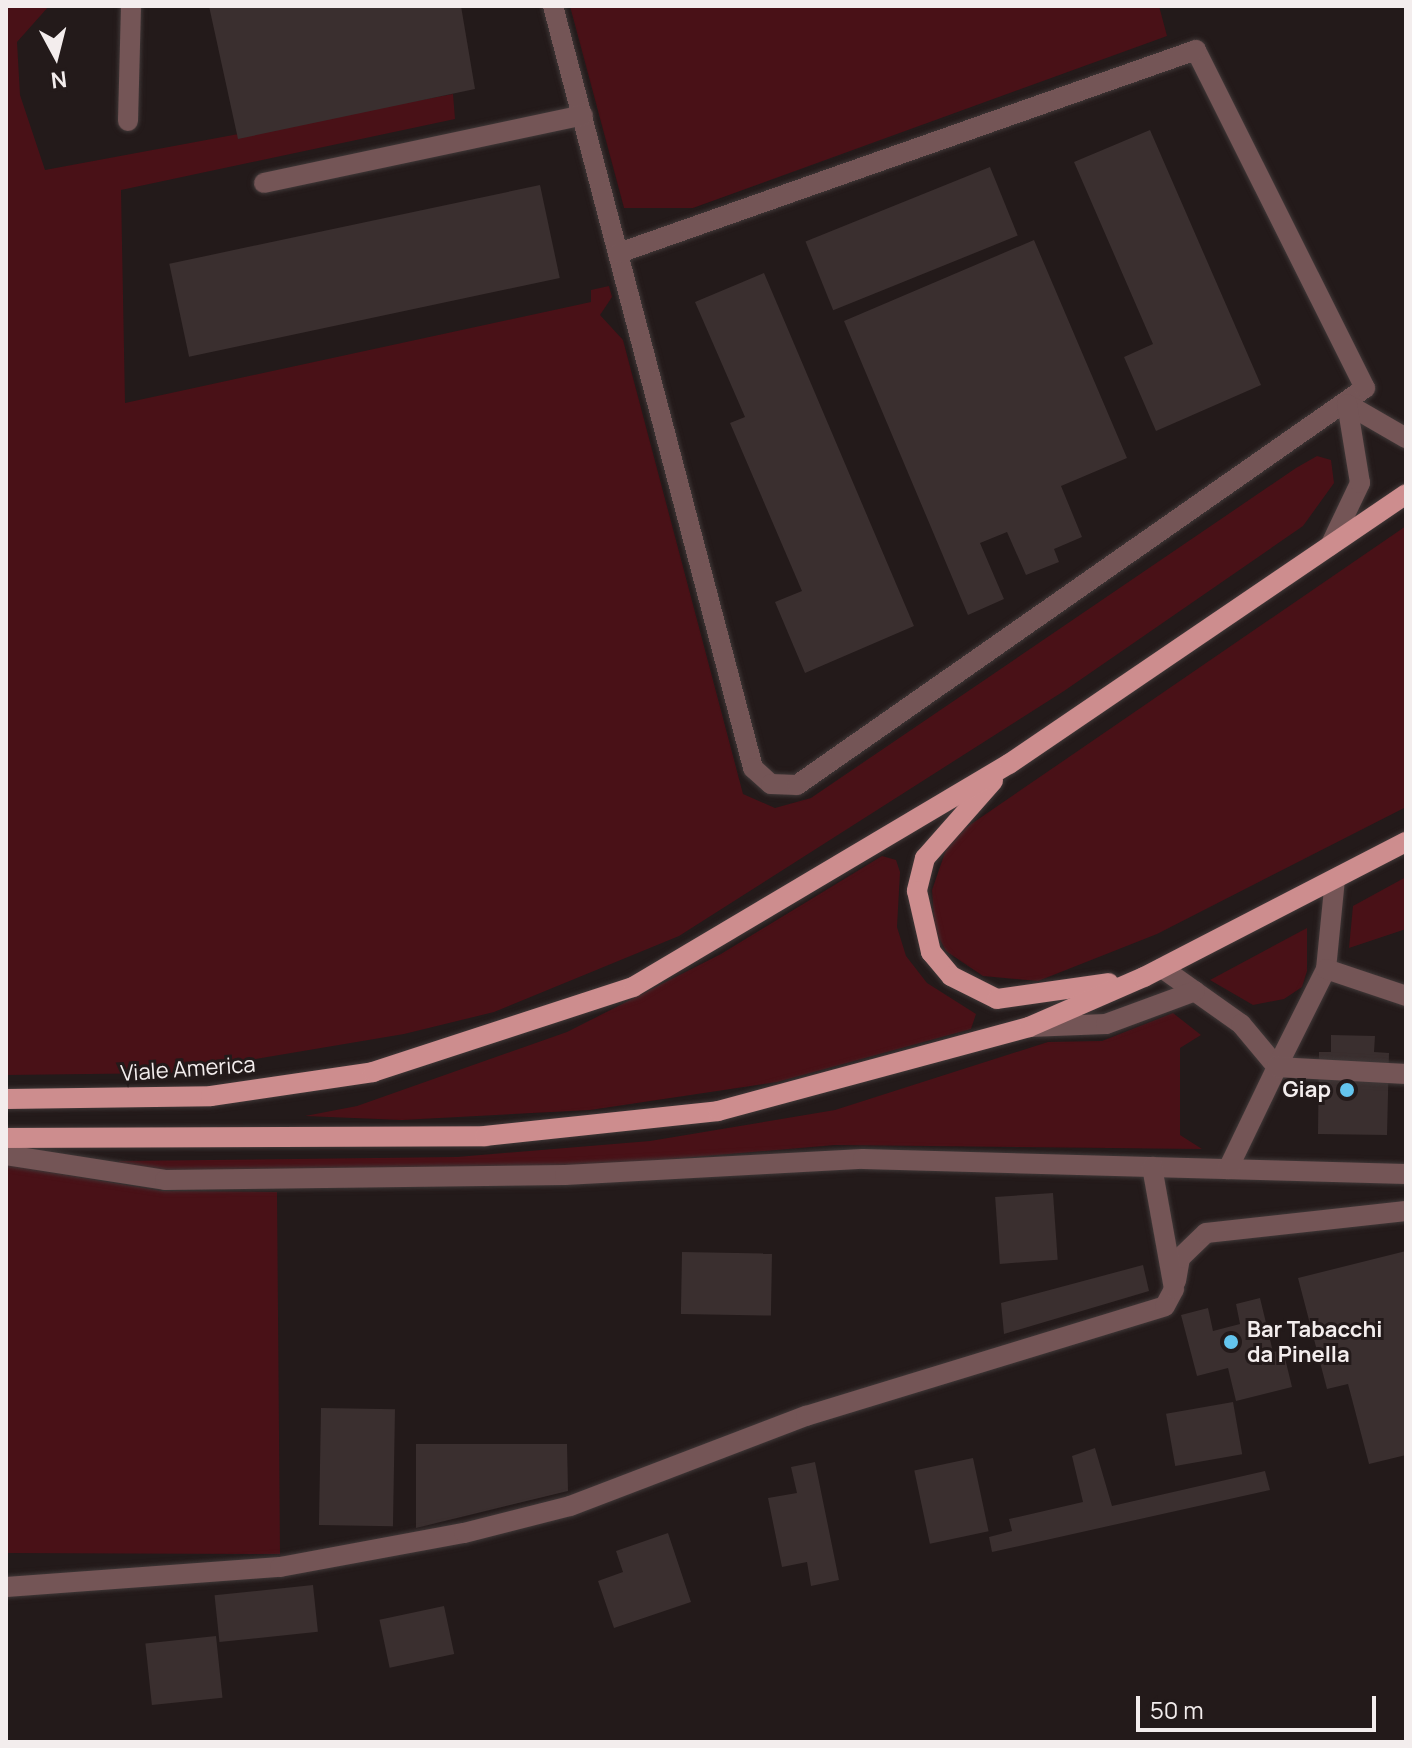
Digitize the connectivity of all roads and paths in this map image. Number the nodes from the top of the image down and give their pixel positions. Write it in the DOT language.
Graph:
graph roads {
  1 [pos="131,6"];
  2 [pos="553,6"];
  3 [pos="583,115"];
  4 [pos="128,121"];
  5 [pos="264,183"];
  6 [pos="619,253"];
  7 [pos="1347,404"];
  8 [pos="1406,438"];
  9 [pos="1406,494"];
  10 [pos="1330,546"];
  11 [pos="1009,764"];
  12 [pos="1405,843"];
  13 [pos="1335,879"];
  14 [pos="1326,969"];
  15 [pos="1153,972"];
  16 [pos="1195,991"];
  17 [pos="1406,996"];
  18 [pos="1029,1027"];
  19 [pos="1277,1067"];
  20 [pos="1406,1074"];
  21 [pos="6,1099"];
  22 [pos="6,1138"];
  23 [pos="6,1155"];
  24 [pos="1152,1167"];
  25 [pos="1228,1169"];
  26 [pos="1406,1174"];
  27 [pos="1406,1211"];
  28 [pos="1174,1289"];
  29 [pos="6,1587"];
  1 -- 4 [label="street"];
  2 -- 3 [label="street"];
  3 -- 5 [label="street"];
  3 -- 6 [label="street"];
  6 -- 7 [label="street"];
  6 -- 7 [label="street"];
  7 -- 8 [label="street"];
  7 -- 10 [label="street"];
  9 -- 10 [label="main road"];
  10 -- 11 [label="main road"];
  11 -- 15 [label="main road"];
  11 -- 21 [label="main road, Viale America"];
  12 -- 13 [label="main road"];
  13 -- 14 [label="street"];
  13 -- 15 [label="main road"];
  14 -- 17 [label="street"];
  14 -- 19 [label="street"];
  15 -- 16 [label="street"];
  15 -- 18 [label="main road"];
  16 -- 18 [label="street"];
  16 -- 19 [label="street"];
  18 -- 22 [label="main road"];
  19 -- 20 [label="street"];
  19 -- 25 [label="street"];
  23 -- 24 [label="street"];
  24 -- 25 [label="street"];
  24 -- 28 [label="street"];
  25 -- 26 [label="street"];
  27 -- 28 [label="street"];
  28 -- 29 [label="street"];
}
